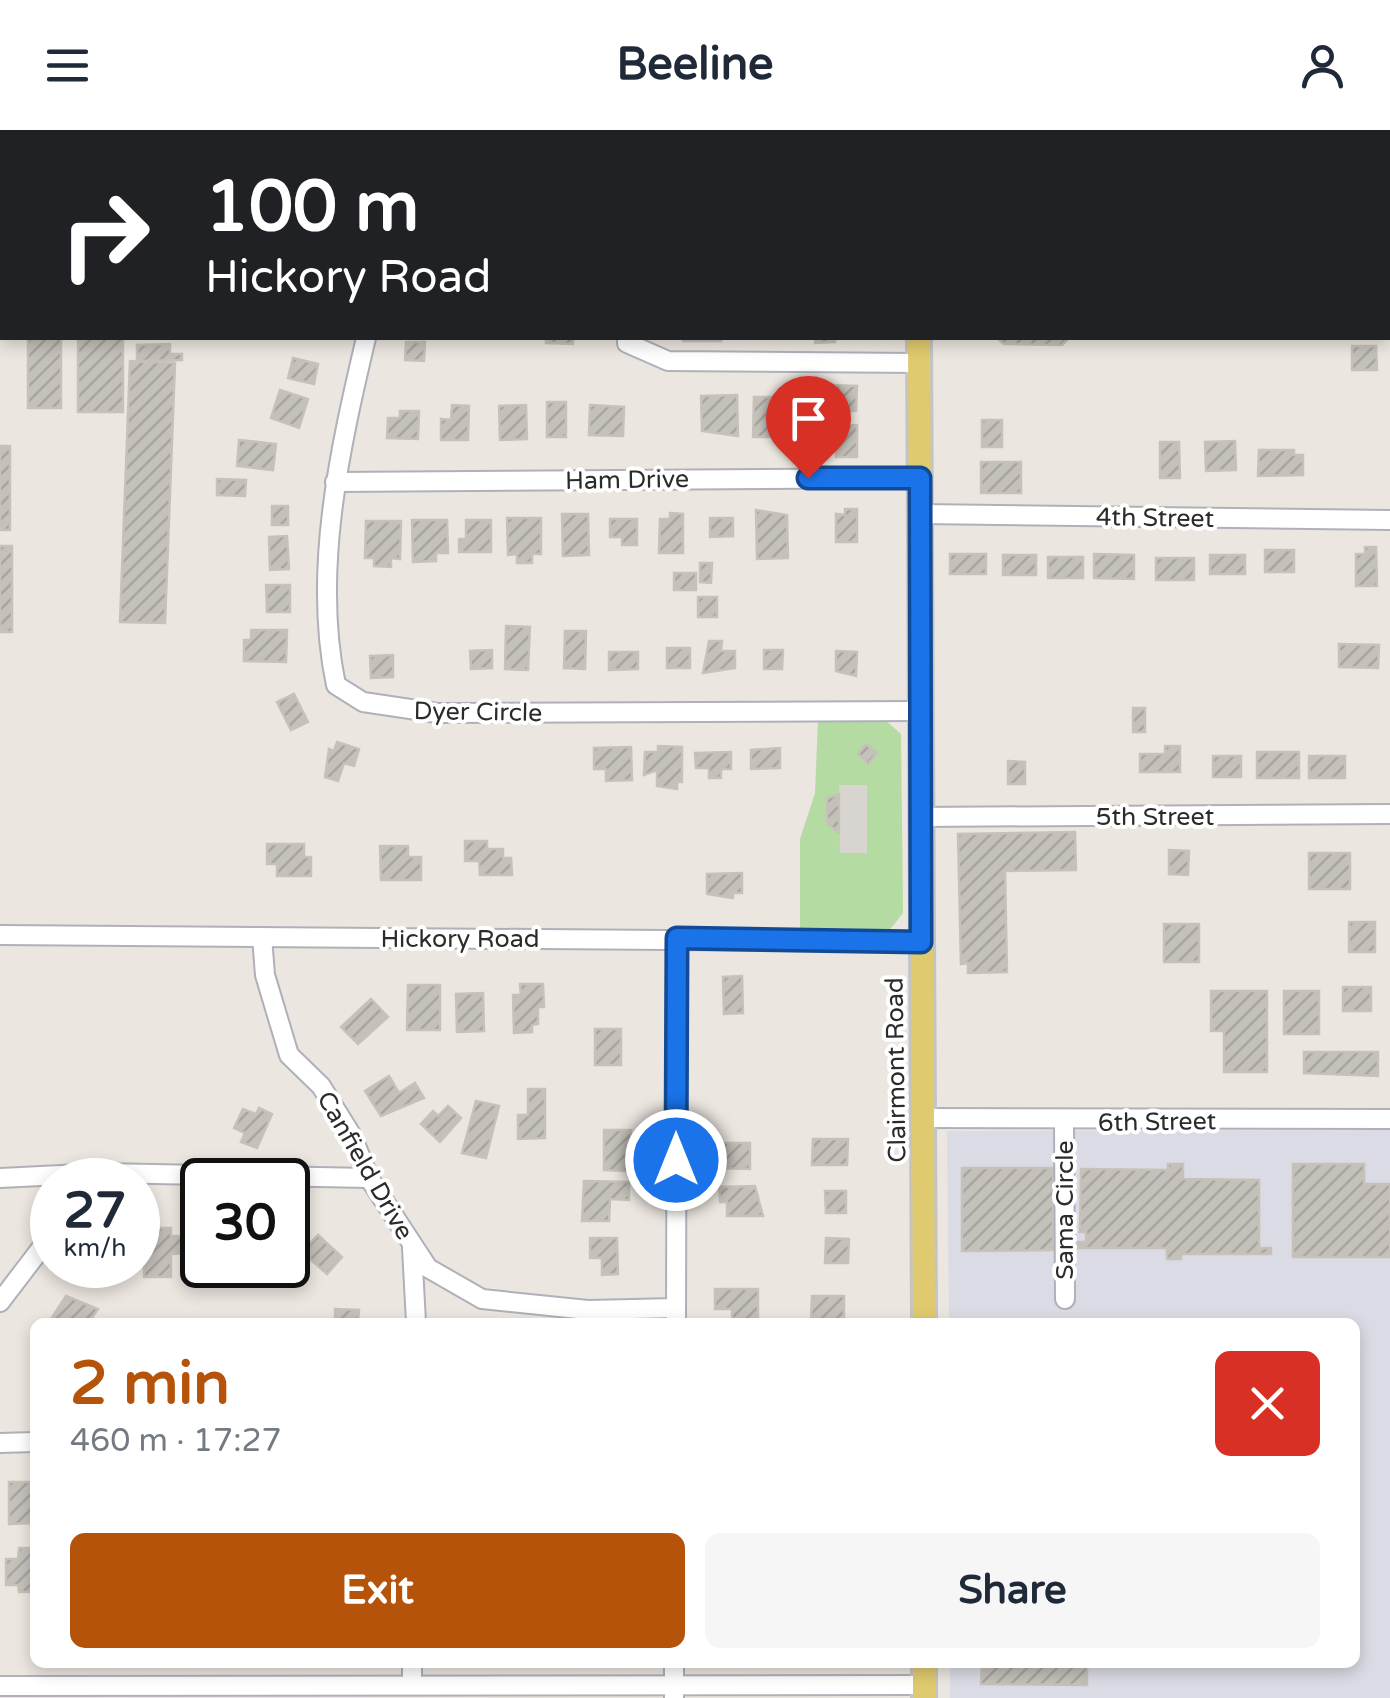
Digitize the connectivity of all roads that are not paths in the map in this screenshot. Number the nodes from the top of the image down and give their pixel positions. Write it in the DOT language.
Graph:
graph roads {
  1 [pos="366,340"];
  2 [pos="627,340"];
  3 [pos="919,340"];
  4 [pos="918,363"];
  5 [pos="920,478"];
  6 [pos="334,482"];
  7 [pos="920,514"];
  8 [pos="1390,520"];
  9 [pos="918,711"];
  10 [pos="1390,814"];
  11 [pos="920,818"];
  12 [pos="0,935"];
  13 [pos="262,937"];
  14 [pos="677,938"];
  15 [pos="921,942"];
  16 [pos="923,1118"];
  17 [pos="1390,1119"];
  18 [pos="1064,1122"];
  19 [pos="160,1177"];
  20 [pos="0,1178"];
  21 [pos="30,1178"];
  22 [pos="369,1178"];
  23 [pos="412,1245"];
  24 [pos="30,1263"];
  25 [pos="1065,1299"];
  26 [pos="0,1302"];
  27 [pos="676,1315"];
  28 [pos="416,1318"];
  29 [pos="924,1318"];
  30 [pos="0,1442"];
  31 [pos="30,1442"];
  32 [pos="412,1668"];
  33 [pos="924,1682"];
  34 [pos="412,1685"];
  35 [pos="0,1686"];
  36 [pos="674,1692"];
  1 -- 6 [label="street, Dyer Circle"];
  2 -- 4 [label="street"];
  3 -- 4 [label="main road, Clairmont Road"];
  4 -- 5 [label="main road, Clairmont Road"];
  5 -- 6 [label="street, Ham Drive"];
  5 -- 7 [label="main road, Clairmont Road"];
  6 -- 9 [label="street, Dyer Circle"];
  7 -- 8 [label="street, 4th Street"];
  7 -- 9 [label="main road, Clairmont Road"];
  9 -- 11 [label="main road, Clairmont Road"];
  10 -- 11 [label="street, 5th Street"];
  11 -- 15 [label="main road, Clairmont Road"];
  12 -- 13 [label="street, Hickory Road"];
  13 -- 14 [label="street, Hickory Road"];
  13 -- 22 [label="street, Canfield Drive"];
  14 -- 15 [label="street, Hickory Road"];
  14 -- 27 [label="street"];
  15 -- 16 [label="main road, Clairmont Road"];
  16 -- 18 [label="street, 6th Street"];
  16 -- 29 [label="main road, Clairmont Road"];
  17 -- 18 [label="street, 6th Street"];
  18 -- 25 [label="street, Sama Circle"];
  19 -- 22 [label="street"];
  20 -- 21 [label="street"];
  22 -- 23 [label="street, Canfield Drive"];
  23 -- 27 [label="street, Canfield Drive"];
  23 -- 28 [label="street"];
  24 -- 26 [label="street"];
  30 -- 31 [label="street"];
  32 -- 34 [label="street"];
  33 -- 36 [label="street"];
  34 -- 35 [label="street"];
  34 -- 36 [label="street"];
}
